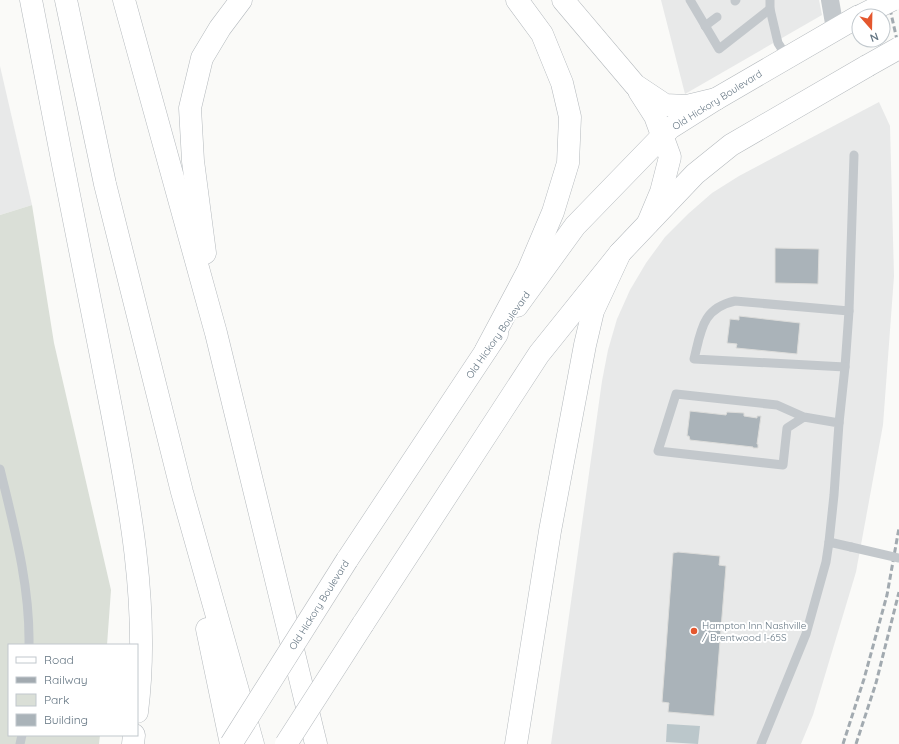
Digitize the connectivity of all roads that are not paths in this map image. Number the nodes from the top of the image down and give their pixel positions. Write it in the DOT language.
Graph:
graph roads {
  1 [pos="31,0"];
  2 [pos="66,0"];
  3 [pos="124,0"];
  4 [pos="241,0"];
  5 [pos="517,0"];
  6 [pos="563,0"];
  7 [pos="690,0"];
  8 [pos="830,0"];
  9 [pos="892,0"];
  10 [pos="770,5"];
  11 [pos="876,8"];
  12 [pos="716,17"];
  13 [pos="851,20"];
  14 [pos="706,26"];
  15 [pos="835,29"];
  16 [pos="899,48"];
  17 [pos="787,57"];
  18 [pos="635,85"];
  19 [pos="716,99"];
  20 [pos="662,136"];
  21 [pos="854,155"];
  22 [pos="648,223"];
  23 [pos="620,253"];
  24 [pos="849,311"];
  25 [pos="216,334"];
  26 [pos="486,350"];
  27 [pos="845,367"];
  28 [pos="804,417"];
  29 [pos="839,423"];
  30 [pos="0,469"];
  31 [pos="182,492"];
  32 [pos="829,542"];
  33 [pos="899,558"];
  34 [pos="29,644"];
  35 [pos="138,703"];
  36 [pos="231,744"];
  37 [pos="253,744"];
  38 [pos="286,744"];
  39 [pos="316,744"];
  40 [pos="516,744"];
  41 [pos="761,744"];
  1 -- 35 [label="main road"];
  2 -- 31 [label="main road"];
  3 -- 25 [label="main road"];
  4 -- 25 [label="main road"];
  5 -- 26 [label="main road"];
  6 -- 18 [label="main road"];
  7 -- 14 [label="lane"];
  8 -- 15 [label="street"];
  9 -- 11 [label="main road, Old Hickory Boulevard, bridge"];
  10 -- 14 [label="lane"];
  10 -- 17 [label="lane"];
  12 -- 14 [label="lane"];
  13 -- 15 [label="main road, Old Hickory Boulevard"];
  15 -- 17 [label="main road, Old Hickory Boulevard"];
  16 -- 22 [label="main road, bridge"];
  17 -- 19 [label="main road, Old Hickory Boulevard"];
  18 -- 19 [label="main road"];
  18 -- 20 [label="main road"];
  19 -- 20 [label="main road, Old Hickory Boulevard"];
  20 -- 22 [label="main road"];
  20 -- 26 [label="main road, Old Hickory Boulevard"];
  21 -- 24 [label="lane"];
  22 -- 23 [label="main road"];
  23 -- 38 [label="main road, bridge"];
  23 -- 40 [label="main road"];
  24 -- 27 [label="lane"];
  24 -- 27 [label="lane"];
  25 -- 39 [label="main road"];
  26 -- 36 [label="main road, Old Hickory Boulevard, bridge"];
  27 -- 29 [label="lane"];
  28 -- 28 [label="lane"];
  28 -- 29 [label="lane"];
  29 -- 32 [label="lane"];
  30 -- 34 [label="lane"];
  31 -- 36 [label="main road"];
  31 -- 37 [label="main road"];
  32 -- 33 [label="lane, bridge"];
  32 -- 41 [label="lane"];
}
